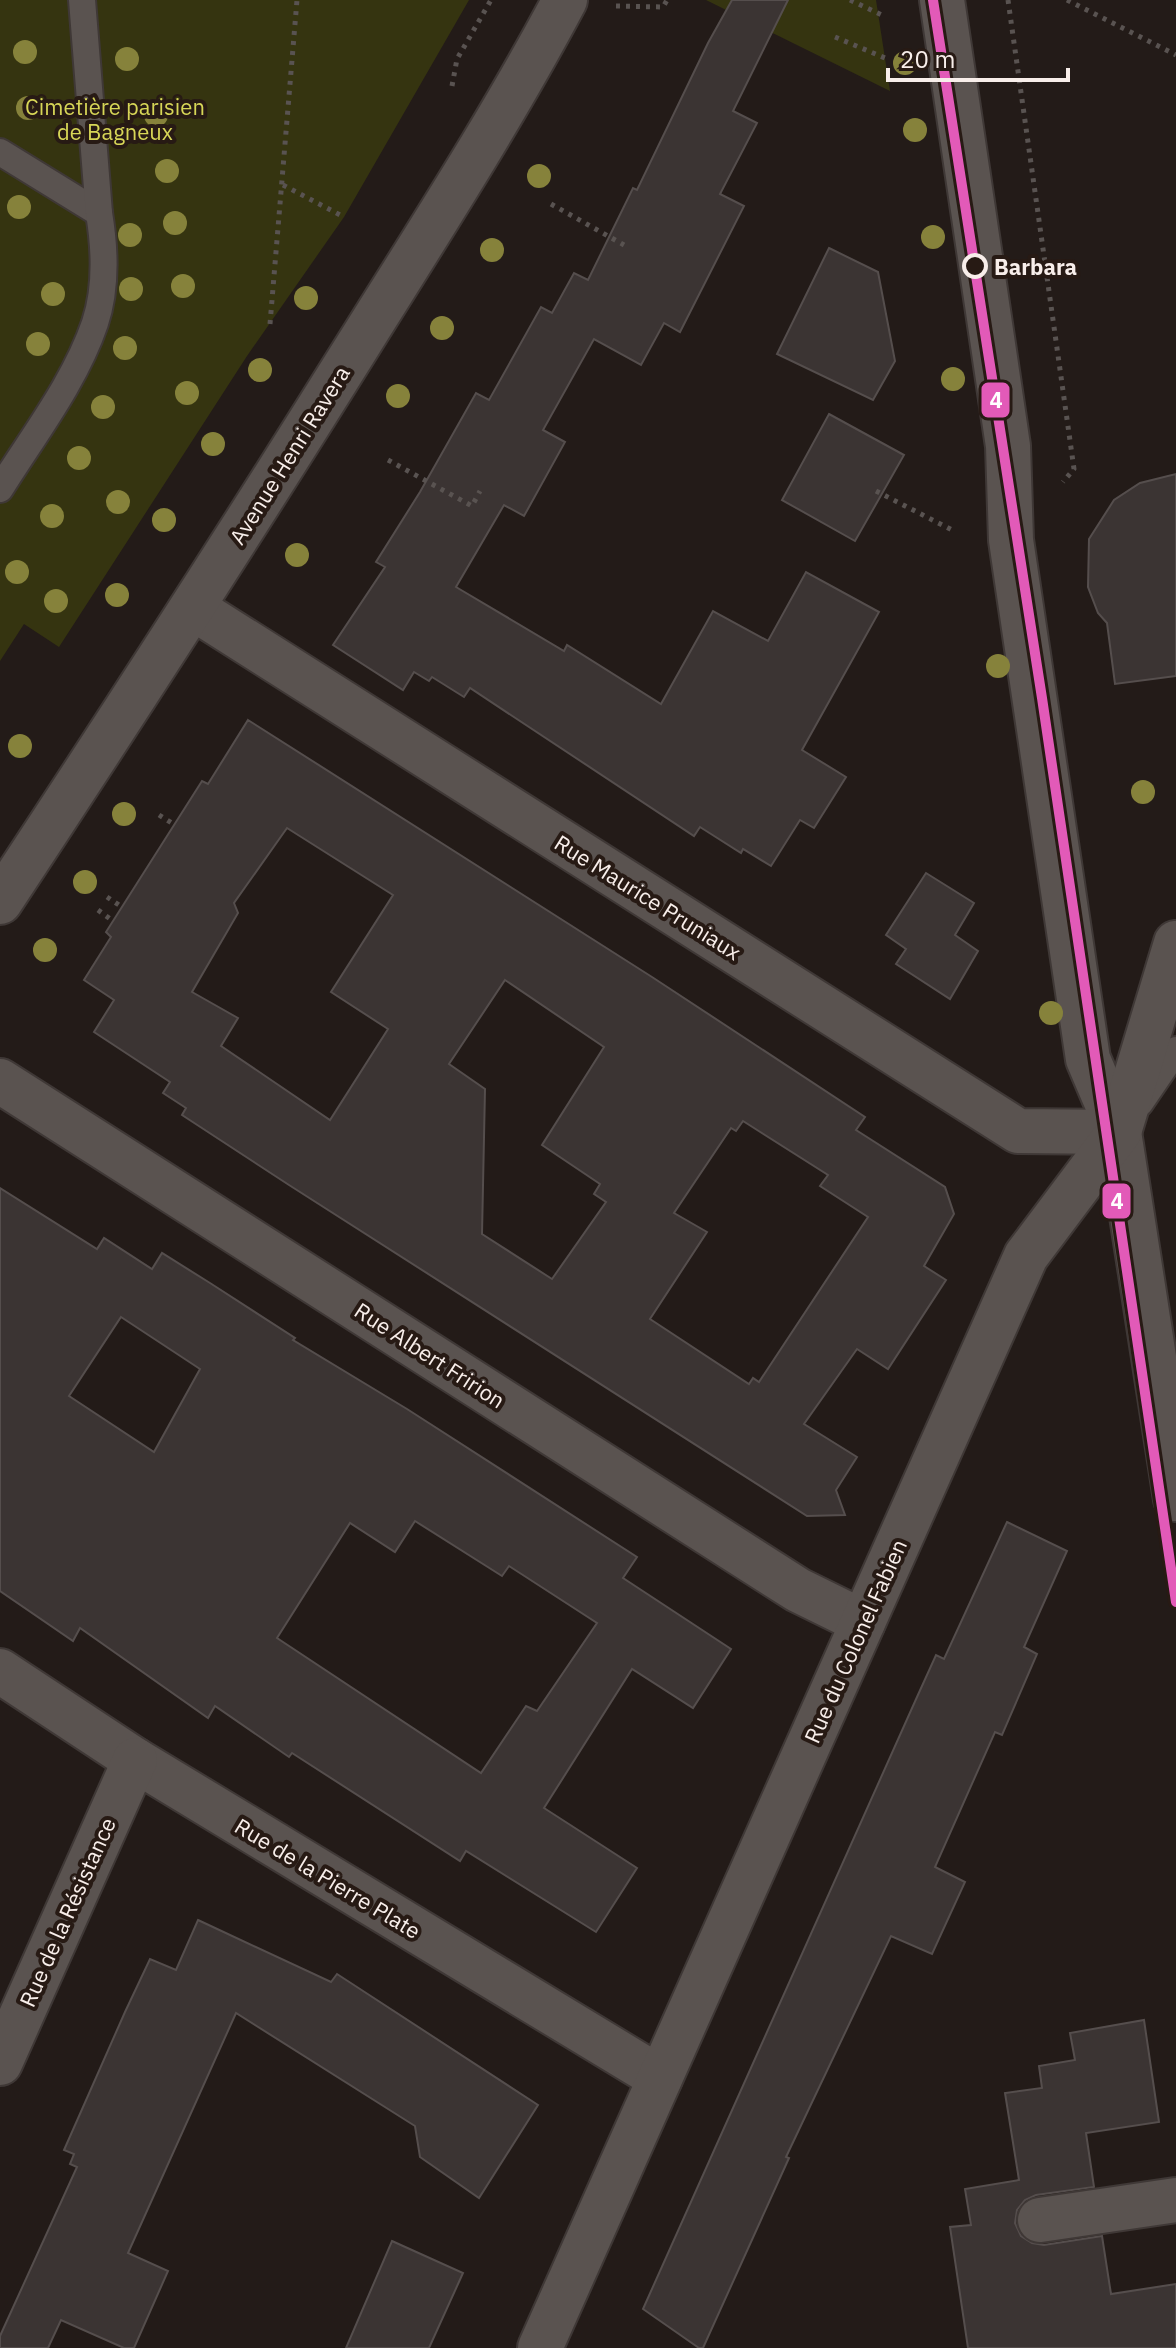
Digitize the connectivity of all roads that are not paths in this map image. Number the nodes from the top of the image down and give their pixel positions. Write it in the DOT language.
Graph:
graph roads {
  1 [pos="82,0"];
  2 [pos="565,0"];
  3 [pos="942,0"];
  4 [pos="0,152"];
  5 [pos="99,213"];
  6 [pos="0,489"];
  7 [pos="193,608"];
  8 [pos="0,902"];
  9 [pos="1176,943"];
  10 [pos="1176,1050"];
  11 [pos="0,1081"];
  12 [pos="1119,1132"];
  13 [pos="1176,1499"];
  14 [pos="863,1622"];
  15 [pos="0,1671"];
  16 [pos="135,1760"];
  17 [pos="0,2063"];
  18 [pos="660,2078"];
  19 [pos="1176,2200"];
  20 [pos="1040,2220"];
  21 [pos="540,2348"];
  1 -- 5 [label="lane"];
  2 -- 7 [label="street, Avenue Henri Ravera"];
  3 -- 12 [label="street"];
  4 -- 5 [label="lane"];
  5 -- 6 [label="lane"];
  7 -- 8 [label="street, Avenue Henri Ravera"];
  7 -- 12 [label="street, Rue Maurice Pruniaux"];
  9 -- 12 [label="street, Rue du Colonel Fabien"];
  10 -- 12 [label="lane"];
  11 -- 14 [label="street, Rue Albert Fririon"];
  12 -- 13 [label="street"];
  12 -- 14 [label="street, Rue du Colonel Fabien"];
  14 -- 18 [label="street, Rue du Colonel Fabien"];
  15 -- 16 [label="street, Rue de la Pierre Plate"];
  16 -- 17 [label="street, Rue de la Résistance"];
  16 -- 18 [label="street, Rue de la Pierre Plate"];
  18 -- 21 [label="street, Rue du Colonel Fabien"];
  19 -- 20 [label="street"];
}
